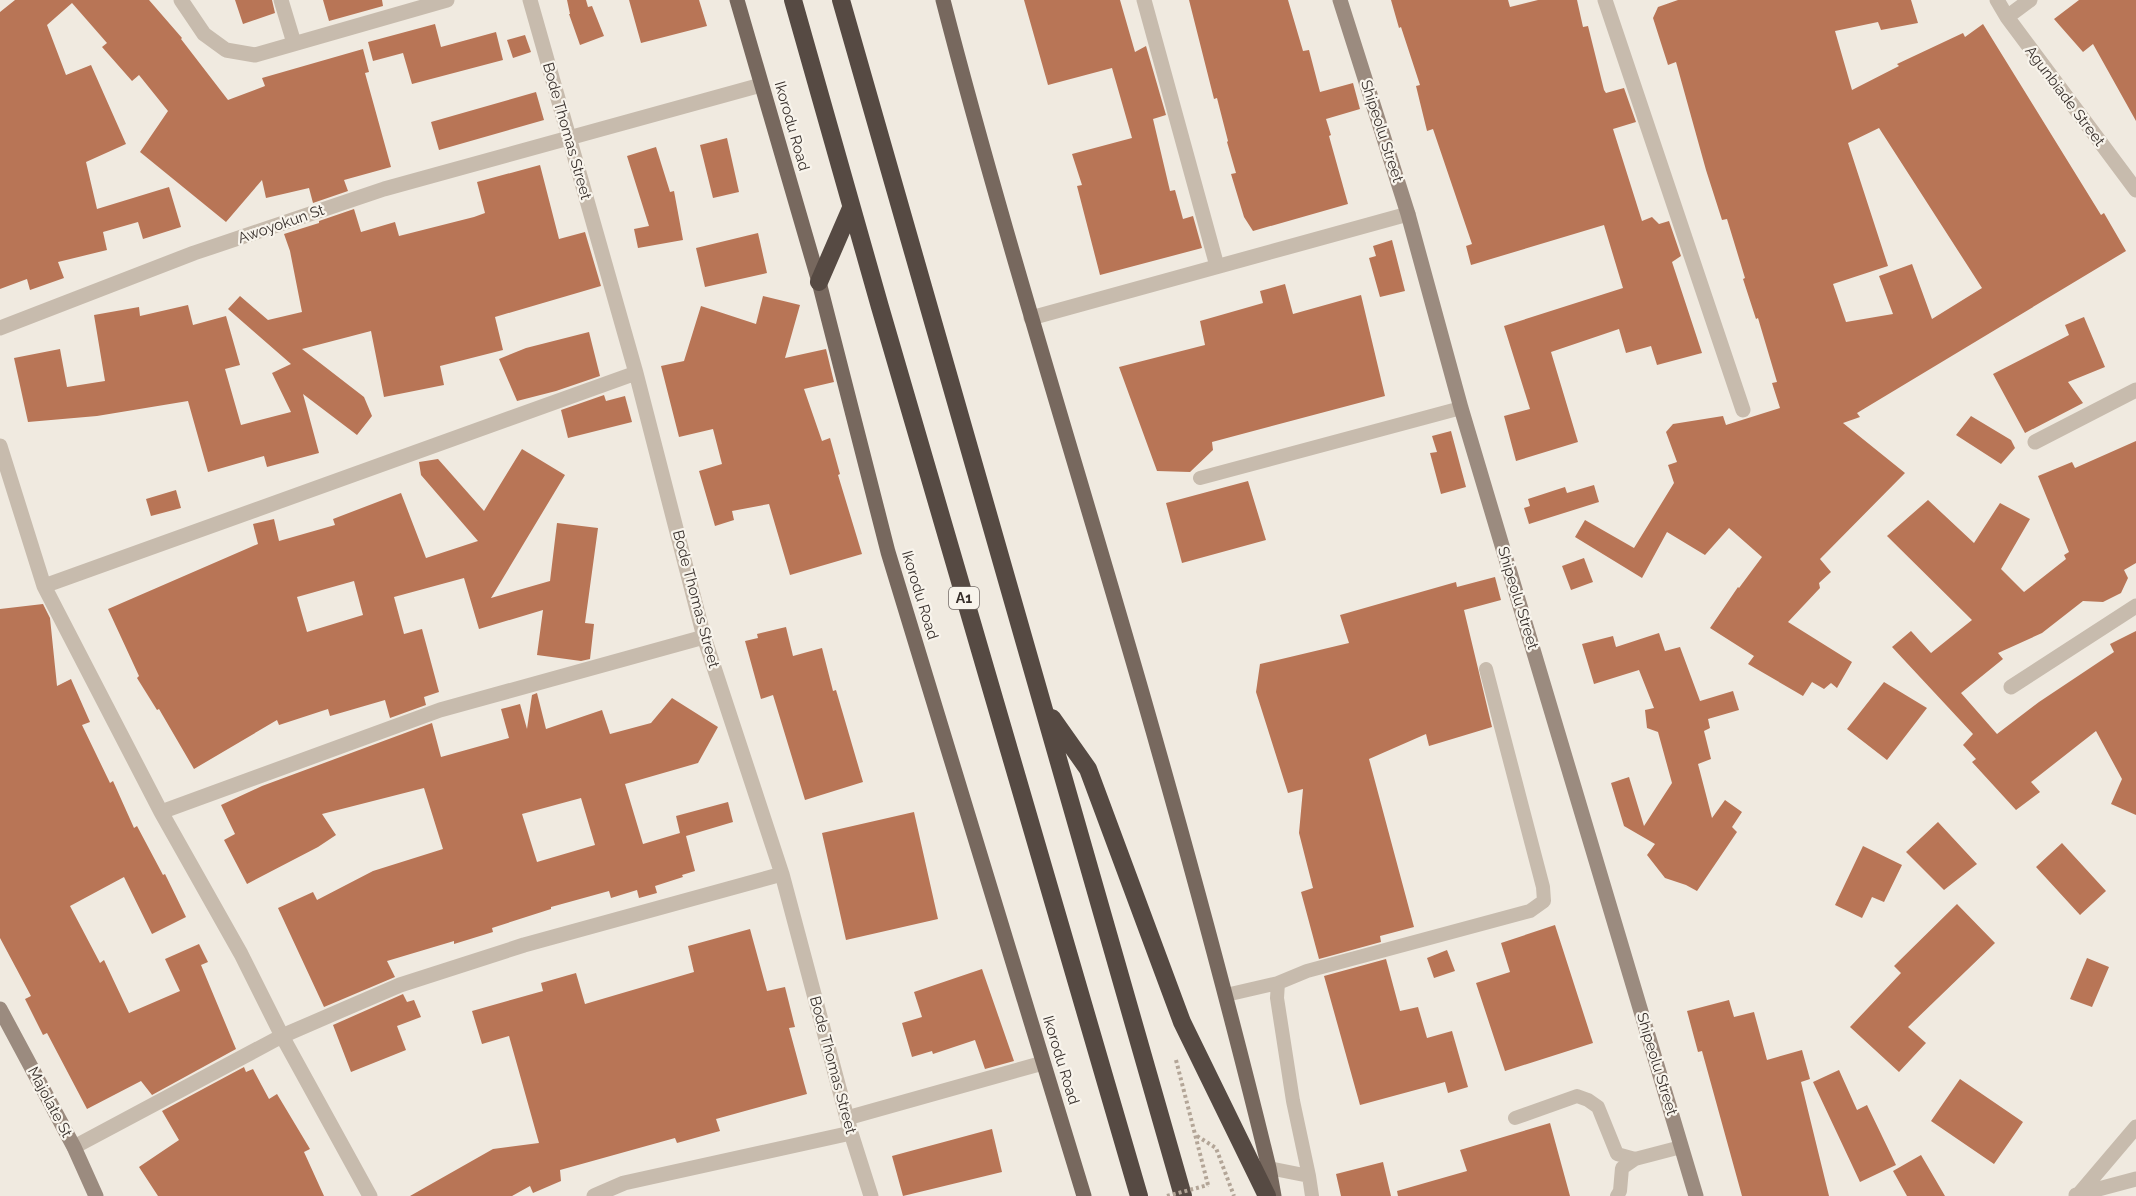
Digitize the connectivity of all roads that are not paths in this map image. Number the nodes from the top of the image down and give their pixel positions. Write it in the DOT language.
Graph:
graph roads {
  1 [pos="181,0"];
  2 [pos="281,0"];
  3 [pos="447,0"];
  4 [pos="530,0"];
  5 [pos="737,0"];
  6 [pos="793,0"];
  7 [pos="841,0"];
  8 [pos="943,0"];
  9 [pos="1144,0"];
  10 [pos="1341,0"];
  11 [pos="1605,0"];
  12 [pos="1997,0"];
  13 [pos="2030,0"];
  14 [pos="2007,17"];
  15 [pos="294,43"];
  16 [pos="761,85"];
  17 [pos="568,137"];
  18 [pos="2136,190"];
  19 [pos="851,208"];
  20 [pos="1408,214"];
  21 [pos="1217,266"];
  22 [pos="819,282"];
  23 [pos="1031,318"];
  24 [pos="0,328"];
  25 [pos="636,373"];
  26 [pos="2136,390"];
  27 [pos="1461,408"];
  28 [pos="1743,410"];
  29 [pos="2035,441"];
  30 [pos="0,446"];
  31 [pos="1200,478"];
  32 [pos="44,586"];
  33 [pos="2136,606"];
  34 [pos="704,637"];
  35 [pos="1486,669"];
  36 [pos="2011,687"];
  37 [pos="1043,706"];
  38 [pos="161,812"];
  39 [pos="782,874"];
  40 [pos="1278,983"];
  41 [pos="1226,995"];
  42 [pos="0,1009"];
  43 [pos="282,1036"];
  44 [pos="1042,1063"];
  45 [pos="847,1118"];
  46 [pos="1515,1118"];
  47 [pos="2136,1127"];
  48 [pos="851,1133"];
  49 [pos="74,1147"];
  50 [pos="1681,1147"];
  51 [pos="1635,1159"];
  52 [pos="1269,1168"];
  53 [pos="1309,1176"];
  54 [pos="2136,1179"];
  55 [pos="2076,1195"];
  56 [pos="96,1196"];
  57 [pos="370,1196"];
  58 [pos="594,1196"];
  59 [pos="871,1196"];
  60 [pos="1084,1196"];
  61 [pos="1139,1196"];
  62 [pos="1183,1196"];
  63 [pos="1267,1196"];
  64 [pos="1274,1196"];
  65 [pos="1312,1196"];
  66 [pos="1617,1196"];
  67 [pos="1696,1196"];
  1 -- 15 [label="street"];
  2 -- 15 [label="street"];
  3 -- 15 [label="street"];
  4 -- 17 [label="street, Bode Thomas Street"];
  5 -- 16 [label="main road, Ikorodu Road"];
  6 -- 19 [label="highway, A1"];
  7 -- 37 [label="highway"];
  8 -- 23 [label="main road"];
  9 -- 21 [label="street"];
  10 -- 20 [label="street, Shipeolu Street"];
  11 -- 28 [label="street"];
  12 -- 14 [label="street, Agunbiade Street"];
  13 -- 14 [label="street"];
  14 -- 18 [label="street, Agunbiade Street"];
  16 -- 17 [label="street, Awoyokun St"];
  16 -- 22 [label="main road, Ikorodu Road"];
  17 -- 24 [label="street, Awoyokun St"];
  17 -- 25 [label="street, Bode Thomas Street"];
  19 -- 22 [label="highway"];
  19 -- 61 [label="highway, A1"];
  20 -- 21 [label="street"];
  20 -- 27 [label="street, Shipeolu Street"];
  21 -- 23 [label="street"];
  22 -- 44 [label="main road, Ikorodu Road"];
  23 -- 41 [label="main road"];
  25 -- 32 [label="street"];
  25 -- 34 [label="street, Bode Thomas Street"];
  26 -- 29 [label="street"];
  27 -- 31 [label="lane"];
  27 -- 50 [label="street, Shipeolu Street"];
  30 -- 32 [label="street"];
  32 -- 38 [label="street"];
  33 -- 36 [label="street"];
  34 -- 38 [label="street"];
  34 -- 39 [label="street, Bode Thomas Street"];
  35 -- 40 [label="lane"];
  37 -- 62 [label="highway"];
  37 -- 63 [label="highway"];
  38 -- 43 [label="street"];
  39 -- 43 [label="street"];
  39 -- 45 [label="street, Bode Thomas Street"];
  40 -- 41 [label="lane"];
  40 -- 53 [label="lane"];
  41 -- 52 [label="main road"];
  42 -- 49 [label="street, Majolate St"];
  43 -- 49 [label="street"];
  43 -- 57 [label="street"];
  44 -- 45 [label="street"];
  44 -- 60 [label="main road, Ikorodu Road"];
  45 -- 48 [label="street, Bode Thomas Street"];
  46 -- 51 [label="lane"];
  47 -- 55 [label="street"];
  48 -- 58 [label="street"];
  48 -- 59 [label="street, Bode Thomas Street"];
  49 -- 56 [label="street, Majolate St"];
  50 -- 51 [label="lane"];
  50 -- 67 [label="street, Shipeolu Street"];
  51 -- 66 [label="lane"];
  52 -- 53 [label="lane"];
  52 -- 64 [label="main road"];
  53 -- 65 [label="lane"];
  54 -- 55 [label="street"];
}
